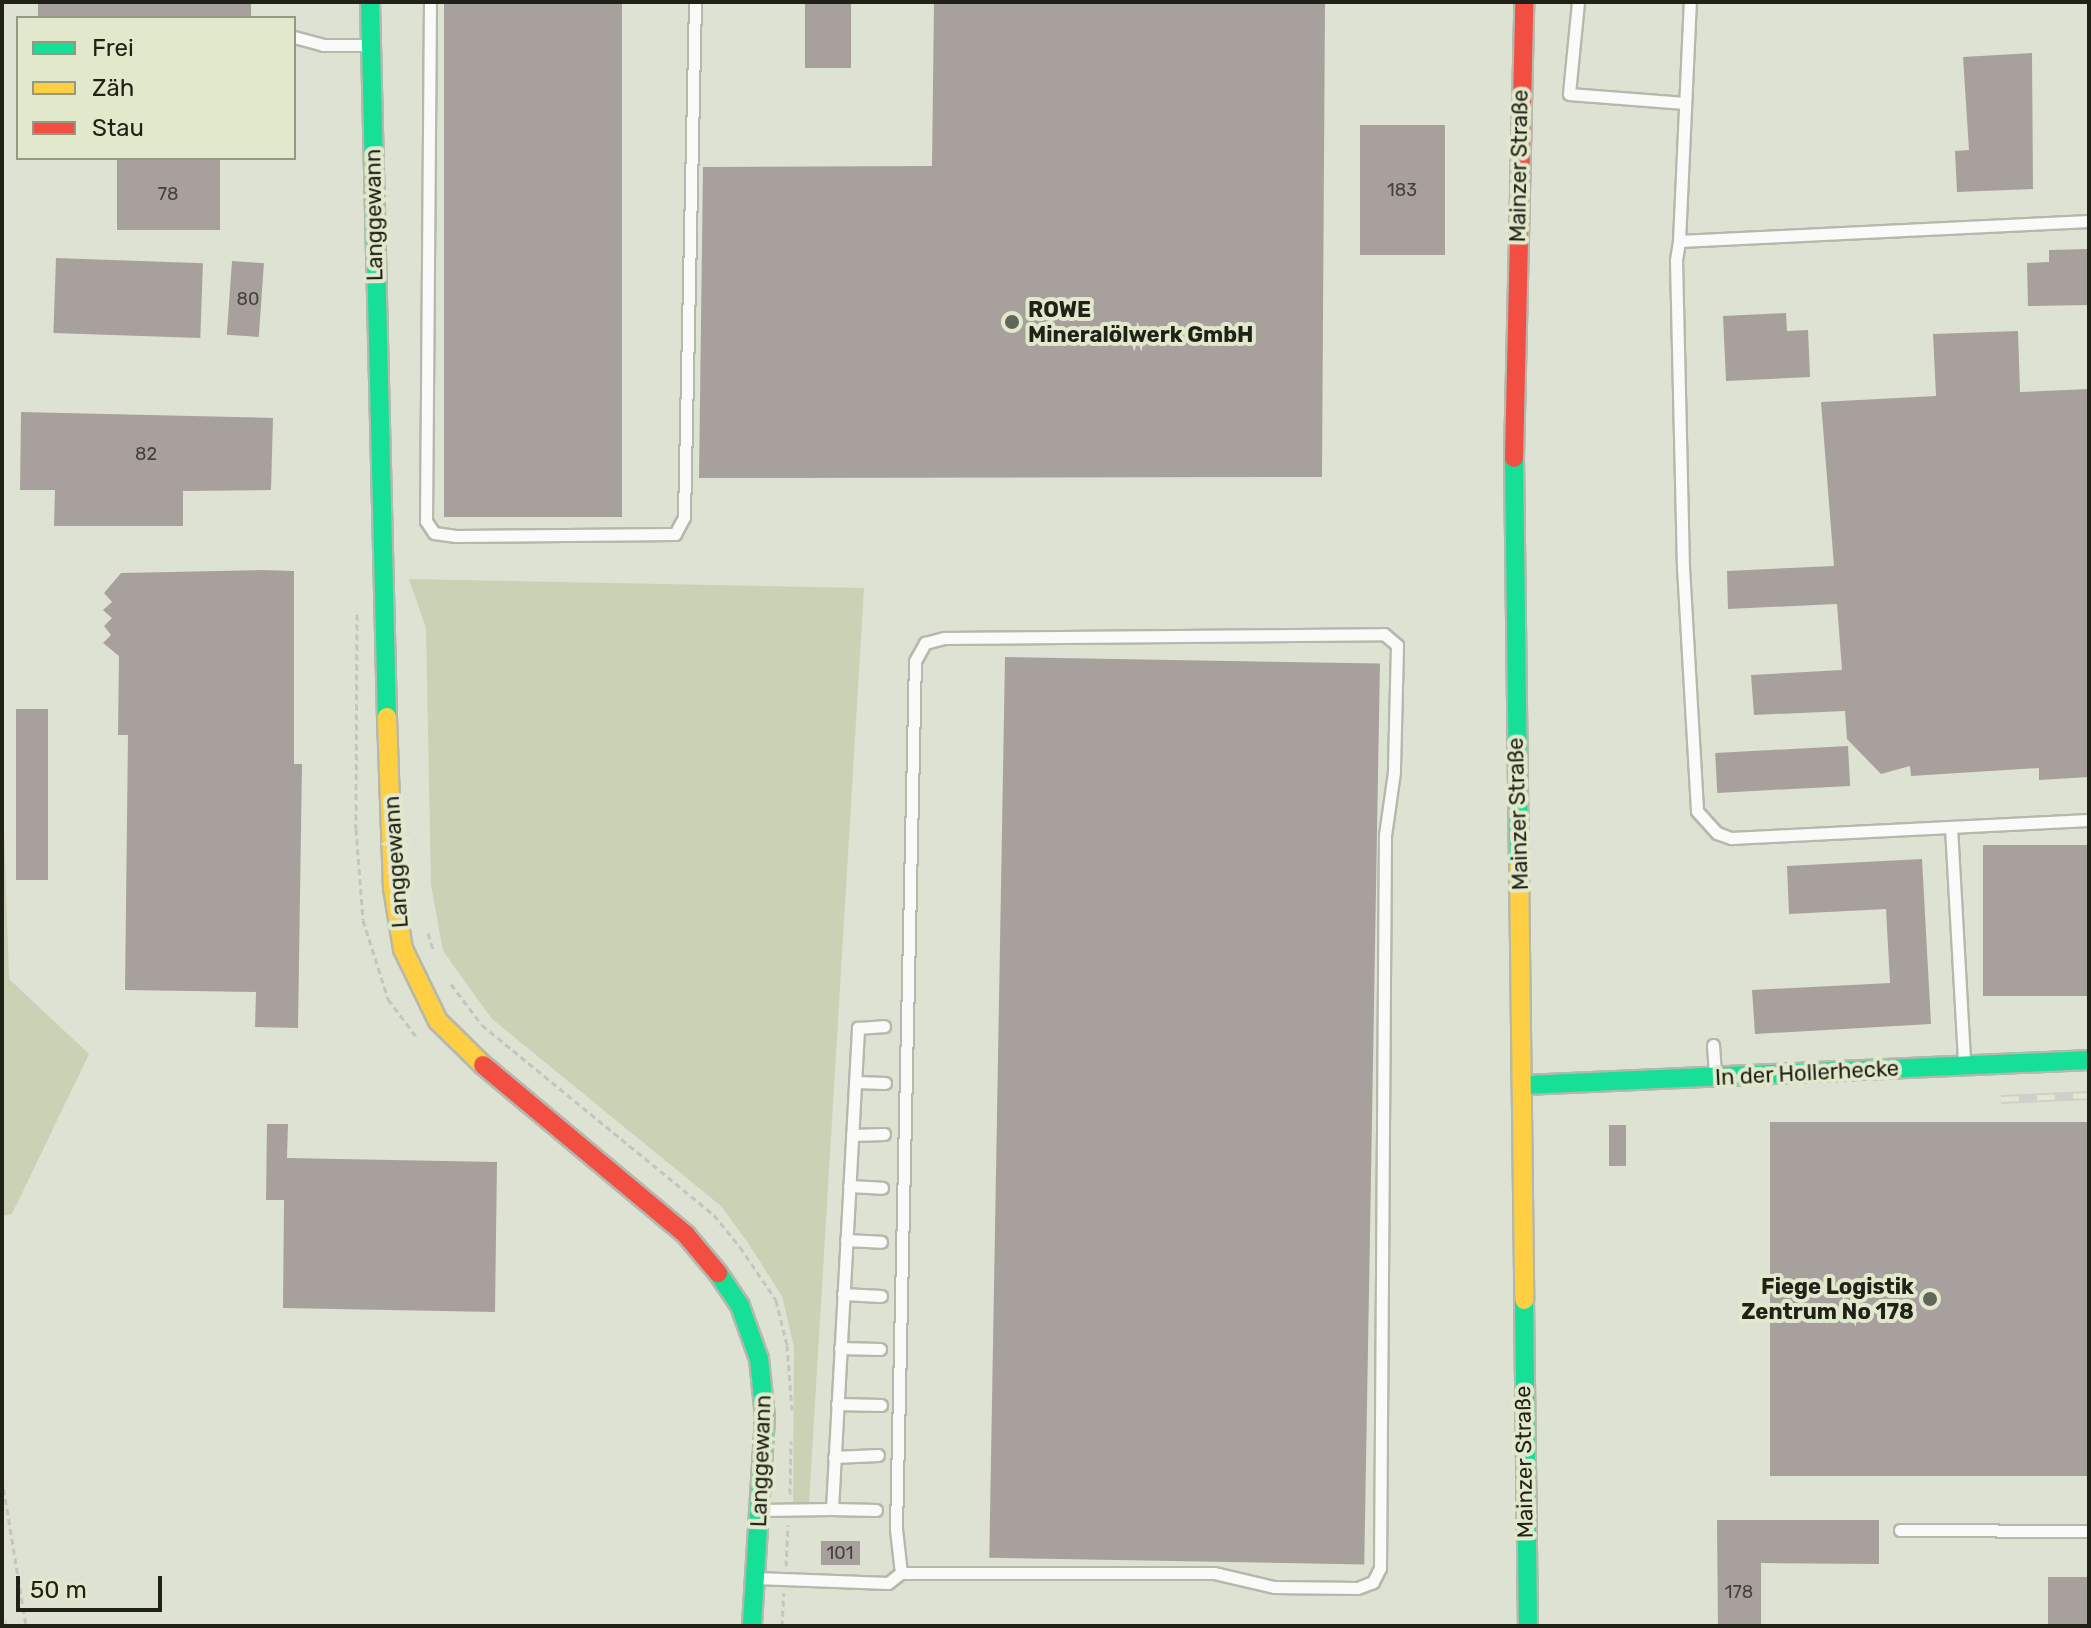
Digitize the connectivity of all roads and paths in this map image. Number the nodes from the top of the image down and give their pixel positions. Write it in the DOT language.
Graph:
graph roads {
  1 [pos="370,2"];
  2 [pos="430,2"];
  3 [pos="695,2"];
  4 [pos="1524,2"];
  5 [pos="1578,2"];
  6 [pos="1690,2"];
  7 [pos="296,38"];
  8 [pos="371,45"];
  9 [pos="1685,103"];
  10 [pos="2089,221"];
  11 [pos="1679,241"];
  12 [pos="360,601"];
  13 [pos="2089,820"];
  14 [pos="1951,827"];
  15 [pos="426,928"];
  16 [pos="434,952"];
  17 [pos="448,978"];
  18 [pos="884,1026"];
  19 [pos="423,1044"];
  20 [pos="1713,1045"];
  21 [pos="2089,1060"];
  22 [pos="1964,1066"];
  23 [pos="1716,1077"];
  24 [pos="855,1082"];
  25 [pos="885,1083"];
  26 [pos="1524,1085"];
  27 [pos="884,1134"];
  28 [pos="852,1135"];
  29 [pos="849,1186"];
  30 [pos="882,1188"];
  31 [pos="846,1240"];
  32 [pos="881,1242"];
  33 [pos="843,1294"];
  34 [pos="881,1296"];
  35 [pos="840,1348"];
  36 [pos="880,1349"];
  37 [pos="837,1404"];
  38 [pos="881,1405"];
  39 [pos="792,1418"];
  40 [pos="791,1433"];
  41 [pos="878,1455"];
  42 [pos="834,1457"];
  43 [pos="2,1479"];
  44 [pos="832,1509"];
  45 [pos="760,1510"];
  46 [pos="789,1510"];
  47 [pos="876,1510"];
  48 [pos="1900,1530"];
  49 [pos="2089,1531"];
  50 [pos="901,1573"];
  51 [pos="755,1578"];
  52 [pos="785,1579"];
  53 [pos="26,1626"];
  54 [pos="752,1626"];
  55 [pos="782,1626"];
  56 [pos="1528,1626"];
  1 -- 8 [label="street, Langgewann"];
  2 -- 3 [label="lane"];
  4 -- 26 [label="street, Mainzer Straße"];
  5 -- 9 [label="lane"];
  6 -- 9 [label="lane"];
  7 -- 8 [label="lane"];
  8 -- 45 [label="street, Langgewann"];
  9 -- 11 [label="lane"];
  10 -- 11 [label="lane"];
  11 -- 14 [label="lane"];
  12 -- 19 [label="path"];
  13 -- 14 [label="lane"];
  14 -- 22 [label="lane"];
  15 -- 16 [label="path"];
  17 -- 39 [label="path"];
  18 -- 24 [label="lane"];
  20 -- 23 [label="lane"];
  21 -- 22 [label="street, In der Hollerhecke"];
  22 -- 23 [label="street, In der Hollerhecke"];
  23 -- 26 [label="street, In der Hollerhecke"];
  24 -- 25 [label="lane"];
  24 -- 28 [label="lane"];
  26 -- 56 [label="street, Mainzer Straße"];
  27 -- 28 [label="lane"];
  28 -- 29 [label="lane"];
  29 -- 30 [label="lane"];
  29 -- 31 [label="lane"];
  31 -- 32 [label="lane"];
  31 -- 33 [label="lane"];
  33 -- 34 [label="lane"];
  33 -- 35 [label="lane"];
  35 -- 36 [label="lane"];
  35 -- 37 [label="lane"];
  37 -- 38 [label="lane"];
  37 -- 42 [label="lane"];
  40 -- 46 [label="path"];
  41 -- 42 [label="lane"];
  42 -- 44 [label="lane"];
  43 -- 53 [label="path"];
  44 -- 46 [label="lane"];
  44 -- 47 [label="lane"];
  45 -- 46 [label="lane"];
  45 -- 51 [label="street, Langgewann"];
  46 -- 52 [label="path"];
  48 -- 49 [label="lane"];
  50 -- 50 [label="lane"];
  50 -- 52 [label="lane"];
  51 -- 52 [label="lane"];
  51 -- 54 [label="street, Langgewann"];
  52 -- 55 [label="path"];
}
